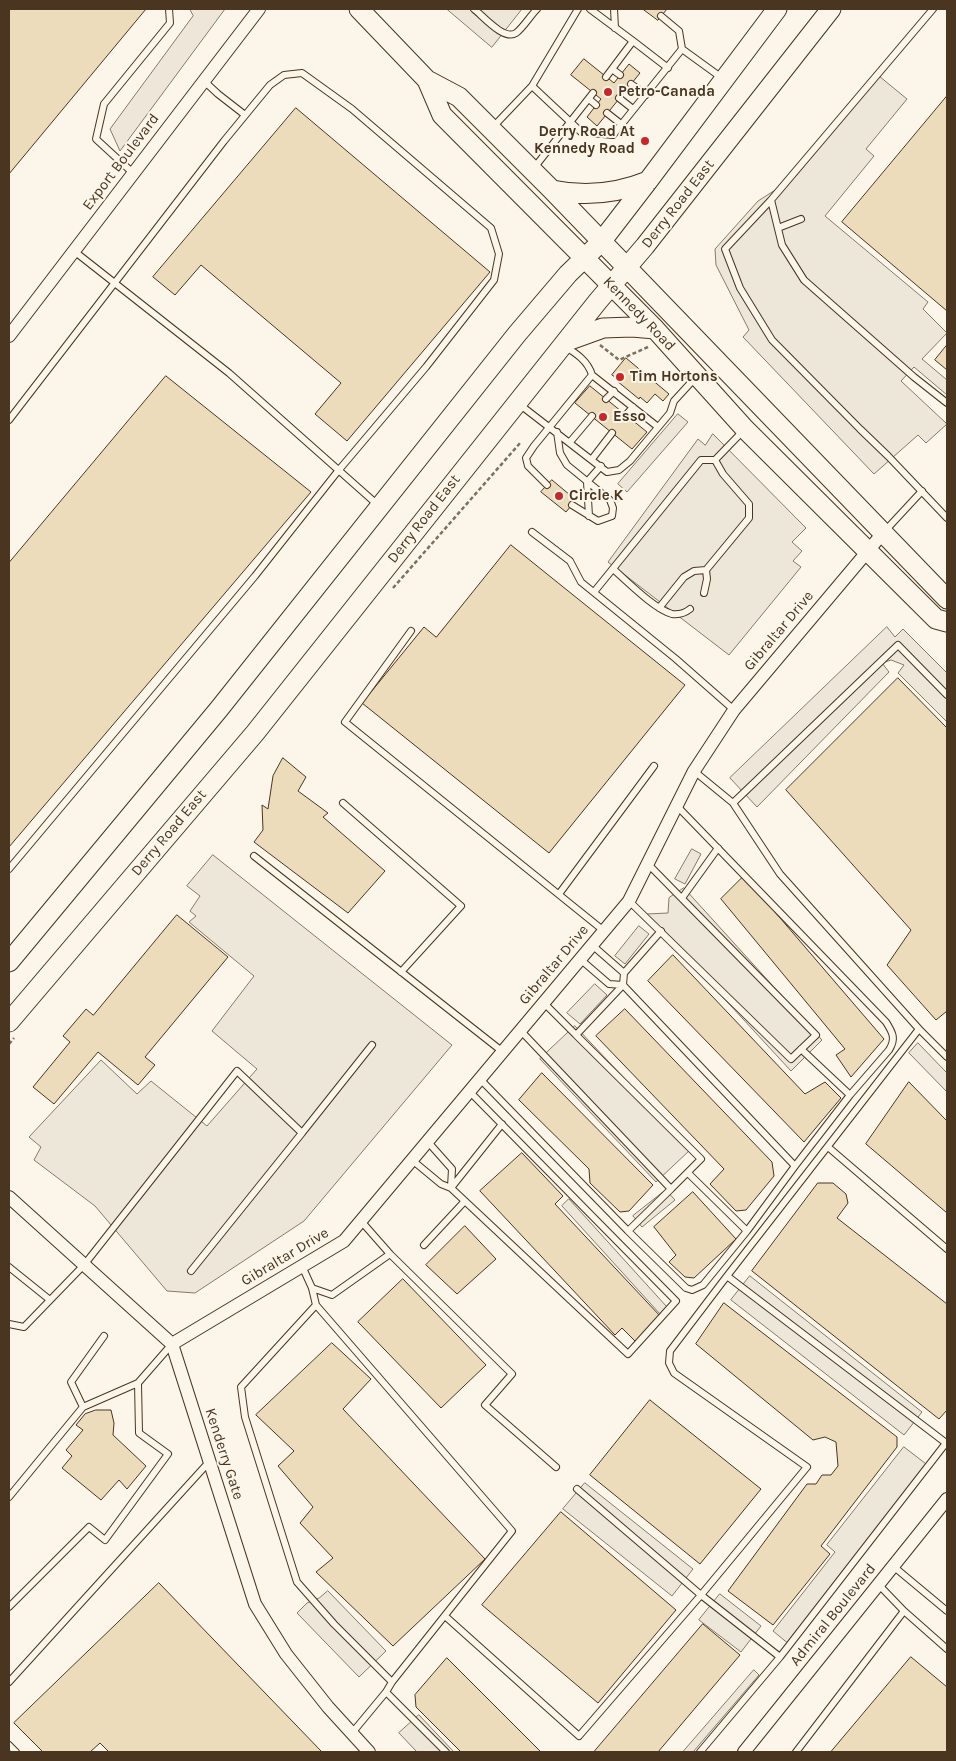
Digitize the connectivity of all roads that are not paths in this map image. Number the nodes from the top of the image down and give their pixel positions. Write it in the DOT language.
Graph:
graph roads {
  1 [pos="169,9"];
  2 [pos="259,9"];
  3 [pos="359,9"];
  4 [pos="474,9"];
  5 [pos="535,9"];
  6 [pos="578,9"];
  7 [pos="590,9"];
  8 [pos="614,9"];
  9 [pos="777,9"];
  10 [pos="832,9"];
  11 [pos="933,9"];
  12 [pos="661,16"];
  13 [pos="615,28"];
  14 [pos="633,41"];
  15 [pos="682,49"];
  16 [pos="668,68"];
  17 [pos="612,69"];
  18 [pos="620,75"];
  19 [pos="606,77"];
  20 [pos="427,80"];
  21 [pos="724,80"];
  22 [pos="204,81"];
  23 [pos="631,84"];
  24 [pos="532,86"];
  25 [pos="593,93"];
  26 [pos="646,95"];
  27 [pos="620,98"];
  28 [pos="588,99"];
  29 [pos="596,105"];
  30 [pos="633,110"];
  31 [pos="607,114"];
  32 [pos="245,115"];
  33 [pos="569,122"];
  34 [pos="621,124"];
  35 [pos="491,129"];
  36 [pos="531,171"];
  37 [pos="133,173"];
  38 [pos="648,181"];
  39 [pos="552,190"];
  40 [pos="771,200"];
  41 [pos="801,219"];
  42 [pos="778,228"];
  43 [pos="601,242"];
  44 [pos="74,251"];
  45 [pos="584,257"];
  46 [pos="627,267"];
  47 [pos="115,282"];
  48 [pos="611,285"];
  49 [pos="655,329"];
  50 [pos="9,336"];
  51 [pos="565,343"];
  52 [pos="592,375"];
  53 [pos="697,376"];
  54 [pos="614,391"];
  55 [pos="606,399"];
  56 [pos="517,402"];
  57 [pos="947,403"];
  58 [pos="633,407"];
  59 [pos="626,415"];
  60 [pos="592,416"];
  61 [pos="9,420"];
  62 [pos="551,427"];
  63 [pos="658,427"];
  64 [pos="745,429"];
  65 [pos="557,432"];
  66 [pos="612,433"];
  67 [pos="570,442"];
  68 [pos="592,459"];
  69 [pos="715,460"];
  70 [pos="601,466"];
  71 [pos="338,471"];
  72 [pos="587,482"];
  73 [pos="547,485"];
  74 [pos="922,491"];
  75 [pos="572,505"];
  76 [pos="380,507"];
  77 [pos="589,516"];
  78 [pos="947,518"];
  79 [pos="532,532"];
  80 [pos="883,533"];
  81 [pos="868,550"];
  82 [pos="613,569"];
  83 [pos="706,570"];
  84 [pos="594,592"];
  85 [pos="704,593"];
  86 [pos="947,599"];
  87 [pos="659,608"];
  88 [pos="690,609"];
  89 [pos="947,622"];
  90 [pos="411,631"];
  91 [pos="947,696"];
  92 [pos="734,710"];
  93 [pos="654,766"];
  94 [pos="694,772"];
  95 [pos="342,803"];
  96 [pos="733,803"];
  97 [pos="676,805"];
  98 [pos="718,848"];
  99 [pos="254,856"];
  100 [pos="648,863"];
  101 [pos="9,869"];
  102 [pos="559,894"];
  103 [pos="682,898"];
  104 [pos="629,901"];
  105 [pos="604,931"];
  106 [pos="661,931"];
  107 [pos="592,945"];
  108 [pos="580,959"];
  109 [pos="9,962"];
  110 [pos="401,972"];
  111 [pos="624,973"];
  112 [pos="623,985"];
  113 [pos="544,1003"];
  114 [pos="9,1022"];
  115 [pos="919,1029"];
  116 [pos="520,1030"];
  117 [pos="576,1035"];
  118 [pos="372,1045"];
  119 [pos="802,1049"];
  120 [pos="503,1052"];
  121 [pos="947,1058"];
  122 [pos="480,1079"];
  123 [pos="469,1091"];
  124 [pos="850,1094"];
  125 [pos="502,1124"];
  126 [pos="302,1133"];
  127 [pos="428,1142"];
  128 [pos="828,1147"];
  129 [pos="412,1160"];
  130 [pos="795,1166"];
  131 [pos="688,1173"];
  132 [pos="451,1188"];
  133 [pos="671,1189"];
  134 [pos="9,1197"];
  135 [pos="464,1202"];
  136 [pos="361,1221"];
  137 [pos="628,1231"];
  138 [pos="747,1231"];
  139 [pos="424,1245"];
  140 [pos="947,1249"];
  141 [pos="390,1254"];
  142 [pos="84,1264"];
  143 [pos="9,1266"];
  144 [pos="302,1266"];
  145 [pos="191,1271"];
  146 [pos="727,1276"];
  147 [pos="312,1288"];
  148 [pos="50,1300"];
  149 [pos="316,1304"];
  150 [pos="9,1324"];
  151 [pos="104,1336"];
  152 [pos="172,1344"];
  153 [pos="138,1383"];
  154 [pos="83,1407"];
  155 [pos="947,1442"];
  156 [pos="210,1462"];
  157 [pos="556,1467"];
  158 [pos="577,1489"];
  159 [pos="9,1497"];
  160 [pos="947,1499"];
  161 [pos="893,1566"];
  162 [pos="878,1584"];
  163 [pos="701,1595"];
  164 [pos="9,1606"];
  165 [pos="946,1608"];
  166 [pos="904,1611"];
  167 [pos="445,1616"];
  168 [pos="947,1649"];
  169 [pos="780,1657"];
  170 [pos="9,1682"];
  171 [pos="392,1682"];
  172 [pos="386,1692"];
  173 [pos="351,1734"];
  174 [pos="9,1745"];
  175 [pos="16,1752"];
  176 [pos="369,1752"];
  177 [pos="446,1752"];
  178 [pos="700,1752"];
  179 [pos="744,1752"];
  180 [pos="796,1752"];
  1 -- 37 [label="lane"];
  2 -- 22 [label="street, Export Boulevard"];
  3 -- 20 [label="main road, Kennedy Road"];
  4 -- 5 [label="lane"];
  6 -- 24 [label="lane"];
  7 -- 13 [label="lane"];
  8 -- 13 [label="lane"];
  9 -- 21 [label="main road"];
  10 -- 46 [label="main road, Derry Road East"];
  11 -- 40 [label="lane"];
  12 -- 15 [label="lane"];
  13 -- 14 [label="lane"];
  14 -- 16 [label="lane"];
  14 -- 17 [label="lane"];
  15 -- 16 [label="lane"];
  15 -- 21 [label="lane"];
  16 -- 26 [label="lane"];
  17 -- 18 [label="lane"];
  17 -- 19 [label="lane"];
  20 -- 35 [label="main road, Kennedy Road"];
  20 -- 45 [label="main road, Kennedy Road"];
  21 -- 38 [label="main road"];
  22 -- 32 [label="lane"];
  22 -- 37 [label="street, Export Boulevard"];
  23 -- 26 [label="lane"];
  24 -- 33 [label="lane"];
  24 -- 35 [label="lane"];
  25 -- 28 [label="lane"];
  26 -- 30 [label="lane"];
  27 -- 30 [label="lane"];
  28 -- 29 [label="lane"];
  28 -- 33 [label="lane"];
  30 -- 34 [label="lane"];
  31 -- 34 [label="lane"];
  32 -- 47 [label="lane"];
  32 -- 71 [label="lane"];
  33 -- 34 [label="lane"];
  33 -- 36 [label="lane"];
  35 -- 36 [label="main road, Kennedy Road"];
  36 -- 39 [label="main road, Kennedy Road"];
  37 -- 44 [label="street, Export Boulevard"];
  38 -- 39 [label="main road"];
  38 -- 43 [label="main road"];
  39 -- 43 [label="main road, Kennedy Road"];
  40 -- 42 [label="lane"];
  40 -- 74 [label="lane"];
  41 -- 42 [label="lane"];
  42 -- 57 [label="lane"];
  43 -- 45 [label="main road"];
  43 -- 46 [label="main road, Kennedy Road"];
  44 -- 47 [label="lane"];
  44 -- 50 [label="street, Export Boulevard"];
  45 -- 48 [label="main road, Kennedy Road"];
  45 -- 76 [label="main road"];
  46 -- 48 [label="main road, Derry Road East"];
  46 -- 80 [label="main road, Kennedy Road"];
  47 -- 61 [label="lane"];
  47 -- 71 [label="lane"];
  48 -- 49 [label="main road, Kennedy Road"];
  48 -- 51 [label="main road, Derry Road East"];
  49 -- 51 [label="main road"];
  49 -- 53 [label="main road, Kennedy Road"];
  51 -- 52 [label="lane"];
  51 -- 56 [label="main road, Derry Road East"];
  52 -- 54 [label="lane"];
  52 -- 62 [label="lane"];
  53 -- 63 [label="lane"];
  53 -- 64 [label="main road, Kennedy Road"];
  54 -- 55 [label="lane"];
  54 -- 58 [label="lane"];
  56 -- 62 [label="lane"];
  56 -- 114 [label="main road, Derry Road East"];
  58 -- 59 [label="lane"];
  58 -- 63 [label="lane"];
  60 -- 67 [label="lane"];
  62 -- 65 [label="lane"];
  62 -- 73 [label="lane"];
  63 -- 70 [label="lane"];
  64 -- 69 [label="lane"];
  64 -- 81 [label="main road, Kennedy Road"];
  65 -- 67 [label="lane"];
  65 -- 72 [label="lane"];
  66 -- 68 [label="lane"];
  67 -- 68 [label="lane"];
  68 -- 70 [label="lane"];
  69 -- 82 [label="lane"];
  69 -- 83 [label="lane"];
  70 -- 72 [label="lane"];
  71 -- 76 [label="lane"];
  71 -- 101 [label="lane"];
  72 -- 77 [label="lane"];
  72 -- 77 [label="lane"];
  74 -- 78 [label="lane"];
  74 -- 80 [label="lane"];
  75 -- 77 [label="lane"];
  76 -- 109 [label="main road"];
  79 -- 84 [label="lane"];
  80 -- 81 [label="street, Gibraltar Drive"];
  80 -- 86 [label="main road, Kennedy Road"];
  81 -- 89 [label="main road, Kennedy Road"];
  81 -- 92 [label="street, Gibraltar Drive"];
  82 -- 84 [label="lane"];
  82 -- 87 [label="lane"];
  83 -- 85 [label="lane"];
  83 -- 87 [label="lane"];
  84 -- 92 [label="lane"];
  87 -- 88 [label="lane"];
  90 -- 102 [label="lane"];
  91 -- 96 [label="lane"];
  92 -- 94 [label="street, Gibraltar Drive"];
  93 -- 102 [label="lane"];
  94 -- 96 [label="lane"];
  94 -- 97 [label="street, Gibraltar Drive"];
  95 -- 110 [label="lane"];
  96 -- 115 [label="lane"];
  97 -- 98 [label="lane"];
  97 -- 100 [label="street, Gibraltar Drive"];
  98 -- 103 [label="lane"];
  98 -- 124 [label="lane"];
  99 -- 110 [label="lane"];
  100 -- 103 [label="lane"];
  100 -- 104 [label="street, Gibraltar Drive"];
  102 -- 105 [label="lane"];
  103 -- 119 [label="lane"];
  104 -- 105 [label="street, Gibraltar Drive"];
  104 -- 106 [label="lane"];
  105 -- 107 [label="street, Gibraltar Drive"];
  106 -- 111 [label="lane"];
  106 -- 119 [label="lane"];
  107 -- 108 [label="street, Gibraltar Drive"];
  107 -- 111 [label="lane"];
  108 -- 112 [label="lane"];
  108 -- 113 [label="street, Gibraltar Drive"];
  110 -- 120 [label="lane"];
  111 -- 112 [label="lane"];
  112 -- 117 [label="lane"];
  112 -- 130 [label="lane"];
  113 -- 116 [label="street, Gibraltar Drive"];
  113 -- 117 [label="lane"];
  115 -- 121 [label="lane"];
  115 -- 128 [label="lane"];
  116 -- 120 [label="street, Gibraltar Drive"];
  116 -- 133 [label="lane"];
  117 -- 131 [label="lane"];
  118 -- 126 [label="lane"];
  119 -- 124 [label="lane"];
  120 -- 122 [label="street, Gibraltar Drive"];
  122 -- 123 [label="street, Gibraltar Drive"];
  122 -- 137 [label="lane"];
  123 -- 125 [label="lane"];
  123 -- 127 [label="street, Gibraltar Drive"];
  124 -- 130 [label="lane"];
  125 -- 132 [label="lane"];
  125 -- 135 [label="lane"];
  126 -- 142 [label="lane"];
  126 -- 145 [label="lane"];
  127 -- 129 [label="street, Gibraltar Drive"];
  127 -- 132 [label="lane"];
  128 -- 140 [label="lane"];
  128 -- 146 [label="lane"];
  129 -- 132 [label="lane"];
  129 -- 136 [label="street, Gibraltar Drive"];
  130 -- 138 [label="lane"];
  131 -- 133 [label="lane"];
  131 -- 138 [label="lane"];
  132 -- 135 [label="lane"];
  133 -- 137 [label="lane"];
  134 -- 142 [label="street, Kenderry Gate"];
  135 -- 139 [label="lane"];
  136 -- 141 [label="lane"];
  136 -- 144 [label="street, Gibraltar Drive"];
  137 -- 138 [label="lane"];
  141 -- 147 [label="lane"];
  141 -- 157 [label="lane"];
  142 -- 148 [label="lane"];
  142 -- 152 [label="street, Kenderry Gate"];
  143 -- 148 [label="lane"];
  144 -- 147 [label="lane"];
  144 -- 152 [label="street, Gibraltar Drive"];
  146 -- 155 [label="lane"];
  146 -- 163 [label="lane"];
  147 -- 149 [label="lane"];
  148 -- 150 [label="lane"];
  149 -- 167 [label="lane"];
  149 -- 171 [label="lane"];
  151 -- 154 [label="lane"];
  152 -- 153 [label="lane"];
  152 -- 156 [label="street, Kenderry Gate"];
  153 -- 154 [label="lane"];
  153 -- 164 [label="lane"];
  154 -- 159 [label="lane"];
  155 -- 169 [label="lane"];
  156 -- 170 [label="lane"];
  156 -- 173 [label="street, Kenderry Gate"];
  158 -- 163 [label="lane"];
  160 -- 161 [label="street, Admiral Boulevard"];
  161 -- 162 [label="street, Admiral Boulevard"];
  161 -- 165 [label="lane"];
  162 -- 166 [label="lane"];
  162 -- 179 [label="street, Admiral Boulevard"];
  163 -- 167 [label="lane"];
  163 -- 169 [label="lane"];
  166 -- 168 [label="lane"];
  166 -- 180 [label="lane"];
  167 -- 171 [label="lane"];
  169 -- 178 [label="lane"];
  171 -- 172 [label="lane"];
  172 -- 173 [label="lane"];
  172 -- 177 [label="lane"];
  173 -- 176 [label="street, Kenderry Gate"];
  174 -- 175 [label="lane"];
}
